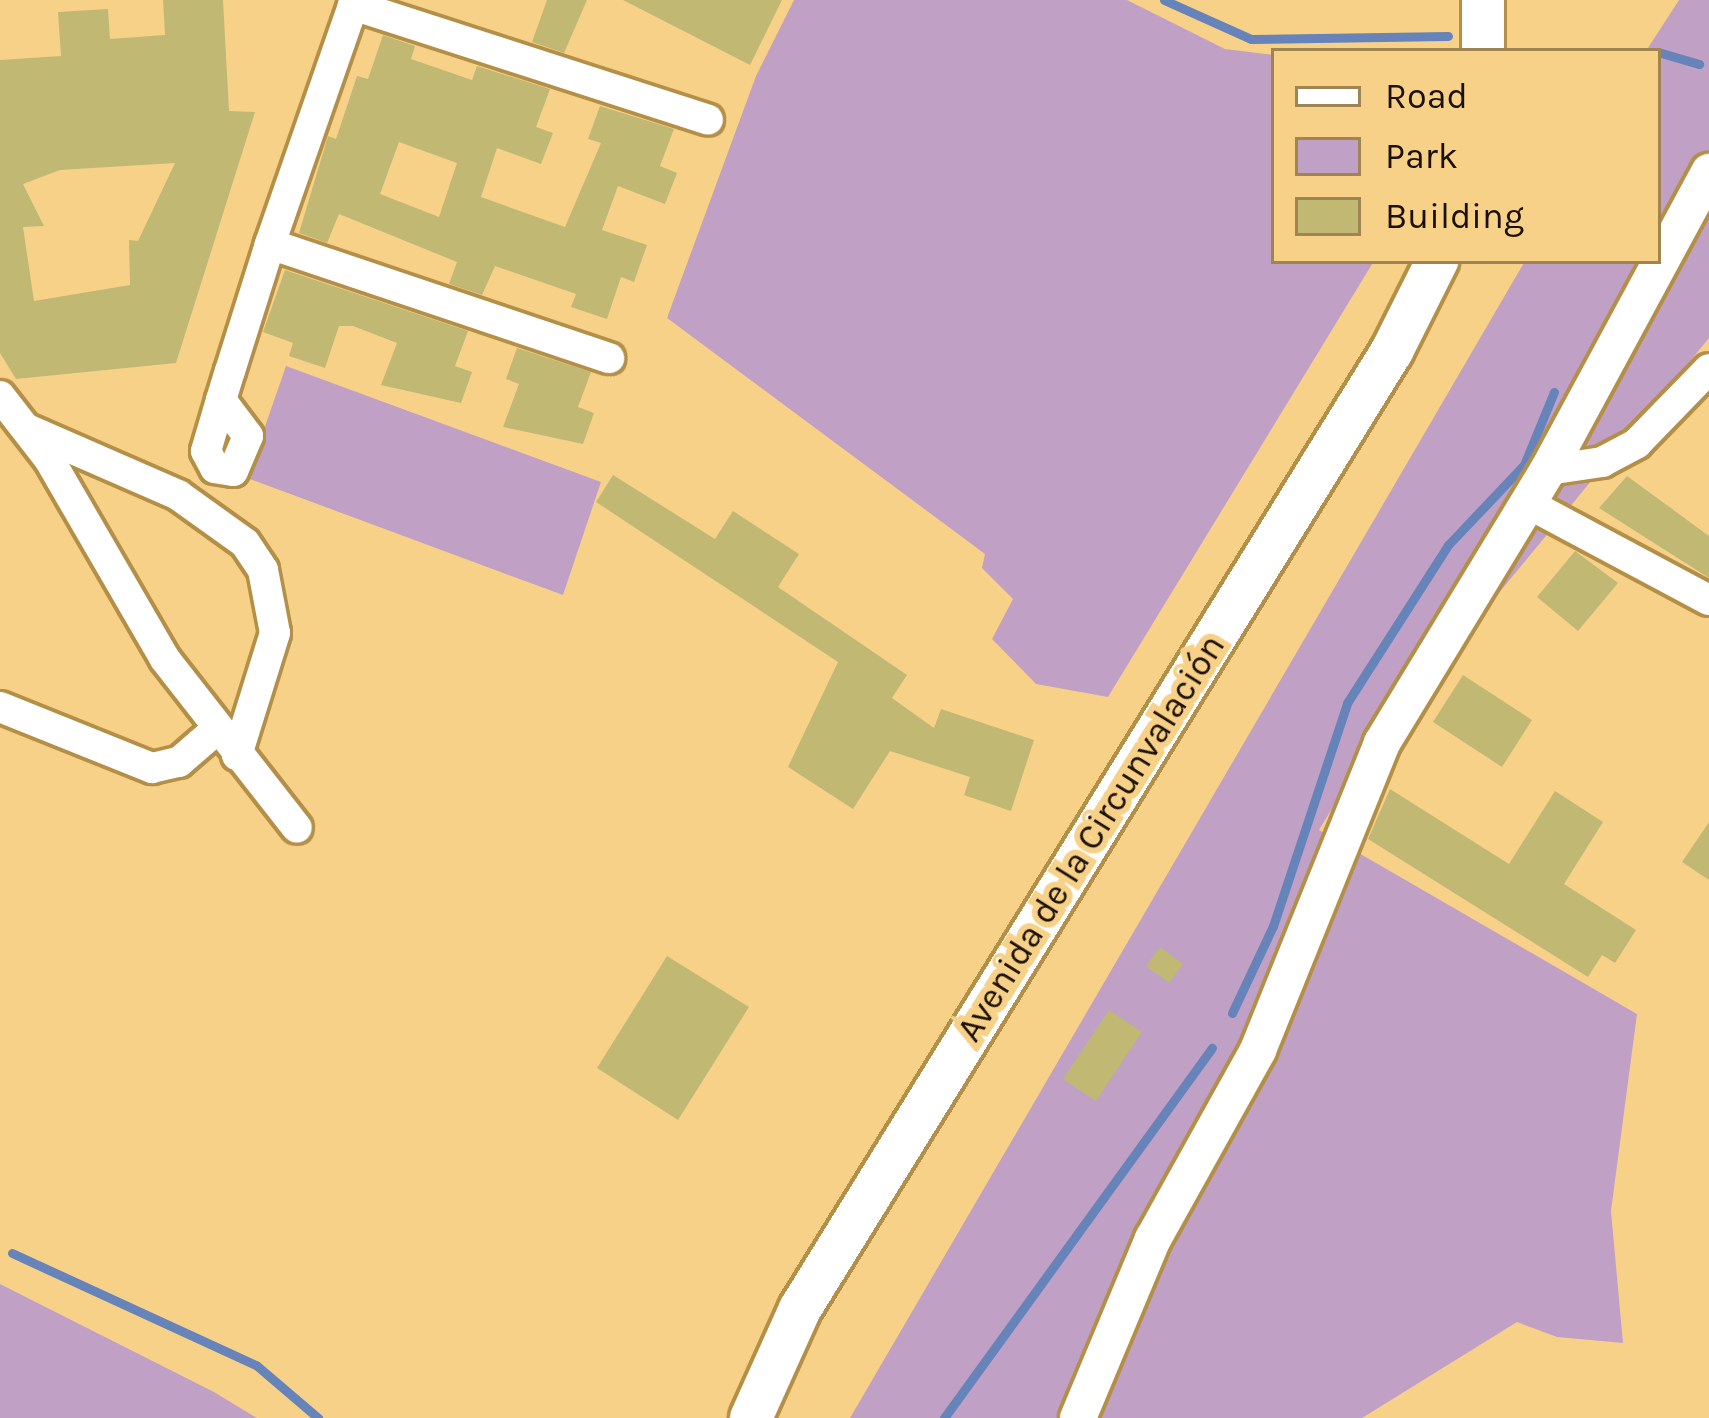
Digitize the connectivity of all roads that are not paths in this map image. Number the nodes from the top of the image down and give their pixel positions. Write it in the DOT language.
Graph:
graph roads {
  1 [pos="1483,0"];
  2 [pos="354,3"];
  3 [pos="1483,48"];
  4 [pos="708,120"];
  5 [pos="1709,172"];
  6 [pos="270,244"];
  7 [pos="1661,261"];
  8 [pos="1435,264"];
  9 [pos="1659,264"];
  10 [pos="609,358"];
  11 [pos="1709,369"];
  12 [pos="0,396"];
  13 [pos="221,400"];
  14 [pos="27,429"];
  15 [pos="1548,470"];
  16 [pos="1528,503"];
  17 [pos="1709,600"];
  18 [pos="0,707"];
  19 [pos="216,730"];
  20 [pos="237,754"];
  21 [pos="297,828"];
  22 [pos="751,1418"];
  23 [pos="1078,1418"];
  1 -- 3 [label="main road"];
  2 -- 4 [label="street"];
  2 -- 6 [label="street"];
  5 -- 7 [label="street"];
  6 -- 10 [label="street"];
  6 -- 13 [label="street"];
  8 -- 22 [label="main road, Avenida de la Circunvalación"];
  9 -- 15 [label="street"];
  11 -- 15 [label="street"];
  12 -- 14 [label="street"];
  14 -- 19 [label="street"];
  14 -- 20 [label="street"];
  15 -- 16 [label="street"];
  16 -- 17 [label="street"];
  16 -- 23 [label="street"];
  18 -- 19 [label="street"];
  19 -- 20 [label="street"];
  20 -- 21 [label="street"];
}
